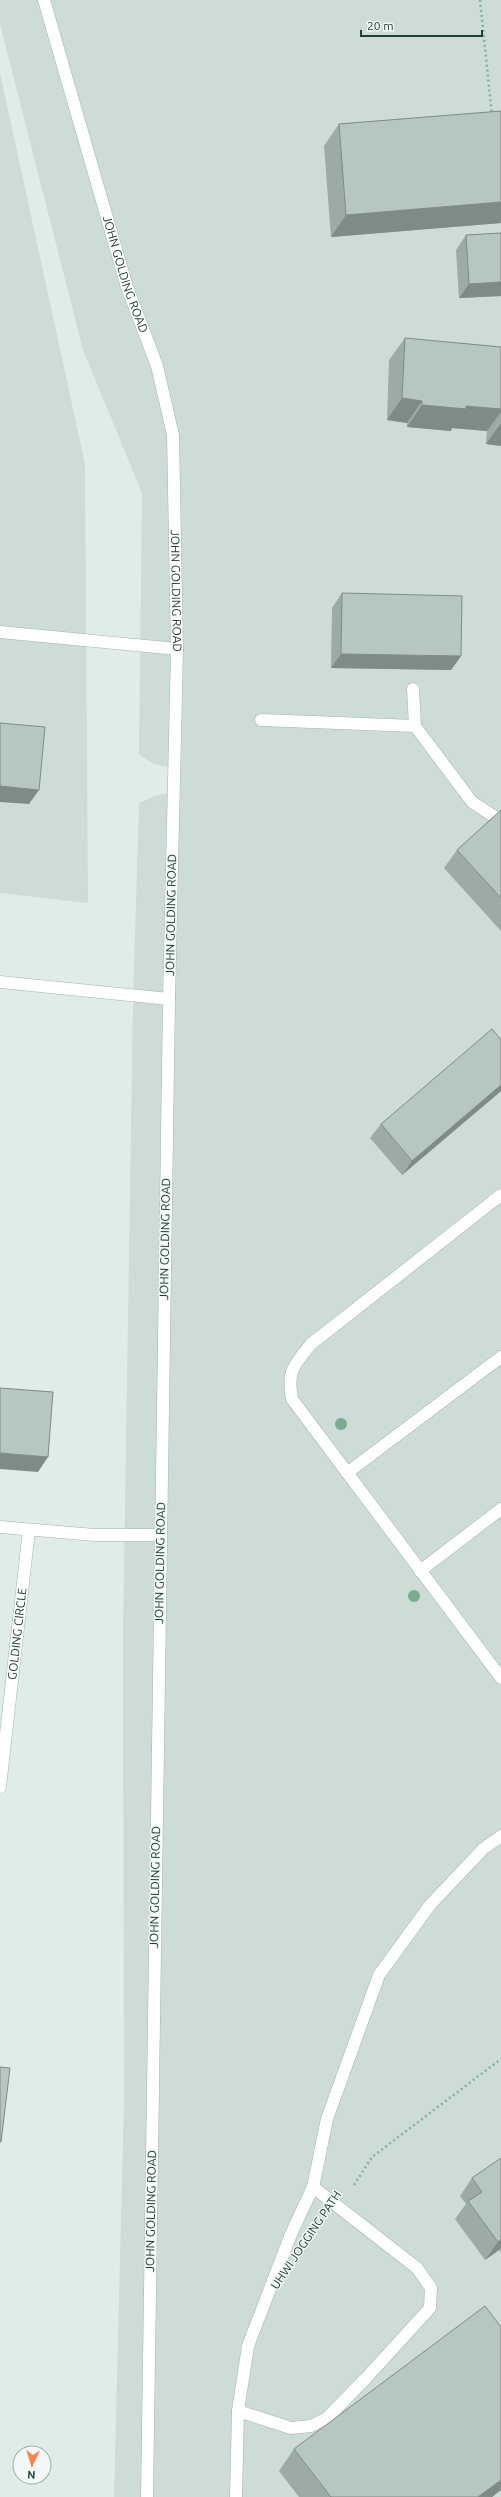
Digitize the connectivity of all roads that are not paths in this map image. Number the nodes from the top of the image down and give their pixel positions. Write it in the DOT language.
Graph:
graph roads {
  1 [pos="44,0"];
  2 [pos="0,632"];
  3 [pos="177,649"];
  4 [pos="413,688"];
  5 [pos="261,720"];
  6 [pos="415,726"];
  7 [pos="501,821"];
  8 [pos="0,982"];
  9 [pos="169,999"];
  10 [pos="501,1195"];
  11 [pos="501,1357"];
  12 [pos="347,1473"];
  13 [pos="501,1509"];
  14 [pos="0,1527"];
  15 [pos="29,1530"];
  16 [pos="160,1535"];
  17 [pos="420,1571"];
  18 [pos="497,1663"];
  19 [pos="501,1678"];
  20 [pos="0,1787"];
  21 [pos="501,1836"];
  22 [pos="313,2187"];
  23 [pos="238,2411"];
  24 [pos="147,2497"];
  25 [pos="236,2497"];
  1 -- 3 [label="street, JOHN GOLDING ROAD"];
  2 -- 3 [label="street"];
  3 -- 9 [label="street, JOHN GOLDING ROAD"];
  4 -- 6 [label="street"];
  5 -- 6 [label="street"];
  6 -- 7 [label="street"];
  8 -- 9 [label="street"];
  9 -- 16 [label="street, JOHN GOLDING ROAD"];
  10 -- 12 [label="street"];
  11 -- 12 [label="street"];
  12 -- 17 [label="street"];
  13 -- 17 [label="street"];
  14 -- 15 [label="street"];
  15 -- 16 [label="street"];
  15 -- 20 [label="street, GOLDING CIRCLE"];
  16 -- 24 [label="street, JOHN GOLDING ROAD"];
  17 -- 18 [label="street"];
  18 -- 19 [label="street"];
  21 -- 22 [label="street"];
  22 -- 23 [label="street"];
  22 -- 23 [label="street"];
  23 -- 25 [label="street"];
}
